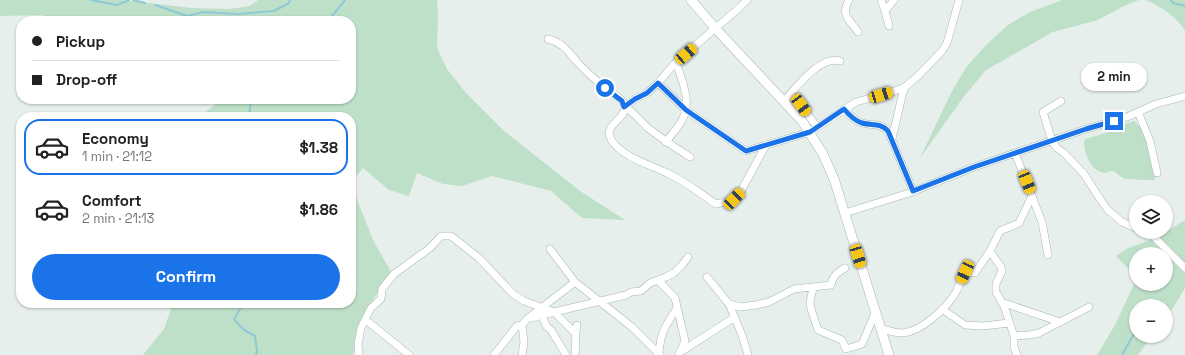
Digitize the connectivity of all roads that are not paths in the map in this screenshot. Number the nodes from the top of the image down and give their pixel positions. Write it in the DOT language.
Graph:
graph roads {
  1 [pos="691,0"];
  2 [pos="747,0"];
  3 [pos="849,0"];
  4 [pos="881,0"];
  5 [pos="894,0"];
  6 [pos="959,0"];
  7 [pos="885,10"];
  8 [pos="889,26"];
  9 [pos="715,28"];
  10 [pos="858,32"];
  11 [pos="548,39"];
  12 [pos="840,61"];
  13 [pos="676,62"];
  14 [pos="658,83"];
  15 [pos="905,87"];
  16 [pos="1185,96"];
  17 [pos="784,101"];
  18 [pos="1061,101"];
  19 [pos="801,105"];
  20 [pos="624,107"];
  21 [pos="844,109"];
  22 [pos="686,110"];
  23 [pos="1138,112"];
  24 [pos="814,130"];
  25 [pos="892,139"];
  26 [pos="1052,141"];
  27 [pos="666,142"];
  28 [pos="766,145"];
  29 [pos="1015,153"];
  30 [pos="690,157"];
  31 [pos="1157,173"];
  32 [pos="913,191"];
  33 [pos="1032,196"];
  34 [pos="845,213"];
  35 [pos="1129,225"];
  36 [pos="1156,239"];
  37 [pos="550,249"];
  38 [pos="990,251"];
  39 [pos="1048,256"];
  40 [pos="688,257"];
  41 [pos="845,268"];
  42 [pos="1185,268"];
  43 [pos="707,277"];
  44 [pos="658,280"];
  45 [pos="575,282"];
  46 [pos="813,288"];
  47 [pos="600,301"];
  48 [pos="1001,302"];
  49 [pos="729,304"];
  50 [pos="1089,306"];
  51 [pos="677,308"];
  52 [pos="942,309"];
  53 [pos="542,311"];
  54 [pos="554,312"];
  55 [pos="876,313"];
  56 [pos="735,318"];
  57 [pos="366,320"];
  58 [pos="1060,322"];
  59 [pos="1009,323"];
  60 [pos="577,325"];
  61 [pos="522,326"];
  62 [pos="880,328"];
  63 [pos="575,333"];
  64 [pos="1014,336"];
  65 [pos="679,354"];
  66 [pos="359,355"];
  67 [pos="409,355"];
  68 [pos="494,355"];
  69 [pos="522,355"];
  70 [pos="566,355"];
  71 [pos="575,355"];
  72 [pos="659,355"];
  73 [pos="748,355"];
  74 [pos="889,355"];
  75 [pos="1017,355"];
  1 -- 9 [label="street"];
  2 -- 9 [label="street"];
  3 -- 10 [label="street"];
  4 -- 7 [label="street"];
  5 -- 7 [label="street"];
  6 -- 15 [label="street"];
  7 -- 8 [label="street"];
  9 -- 13 [label="street"];
  9 -- 17 [label="street"];
  11 -- 20 [label="street"];
  12 -- 17 [label="street"];
  13 -- 14 [label="street"];
  13 -- 22 [label="street"];
  14 -- 20 [label="street"];
  14 -- 22 [label="street"];
  15 -- 21 [label="street"];
  15 -- 25 [label="street"];
  16 -- 23 [label="street"];
  17 -- 24 [label="street"];
  18 -- 26 [label="street"];
  19 -- 24 [label="street"];
  20 -- 27 [label="street"];
  20 -- 28 [label="street"];
  21 -- 24 [label="street"];
  21 -- 25 [label="street"];
  22 -- 27 [label="street"];
  22 -- 28 [label="street"];
  23 -- 26 [label="street"];
  23 -- 31 [label="street"];
  24 -- 28 [label="street"];
  24 -- 34 [label="street"];
  25 -- 32 [label="street"];
  26 -- 29 [label="street"];
  26 -- 35 [label="street"];
  27 -- 30 [label="street"];
  29 -- 32 [label="street"];
  29 -- 33 [label="street"];
  32 -- 34 [label="street"];
  33 -- 38 [label="street"];
  33 -- 39 [label="street"];
  34 -- 55 [label="street"];
  36 -- 42 [label="street"];
  37 -- 45 [label="street"];
  38 -- 48 [label="street"];
  38 -- 52 [label="street"];
  40 -- 44 [label="street"];
  41 -- 46 [label="street"];
  43 -- 49 [label="street"];
  44 -- 47 [label="street"];
  44 -- 51 [label="street"];
  45 -- 47 [label="street"];
  45 -- 53 [label="street"];
  46 -- 49 [label="street"];
  46 -- 55 [label="street"];
  47 -- 54 [label="street"];
  47 -- 72 [label="street"];
  48 -- 58 [label="street"];
  48 -- 59 [label="street"];
  49 -- 56 [label="street"];
  50 -- 58 [label="street"];
  51 -- 65 [label="street"];
  51 -- 72 [label="street"];
  52 -- 59 [label="street"];
  52 -- 62 [label="street"];
  53 -- 54 [label="street"];
  53 -- 57 [label="street"];
  53 -- 61 [label="street"];
  53 -- 70 [label="street"];
  54 -- 63 [label="street"];
  55 -- 62 [label="street"];
  56 -- 65 [label="street"];
  56 -- 73 [label="street"];
  57 -- 66 [label="street"];
  57 -- 67 [label="street"];
  58 -- 64 [label="street"];
  59 -- 64 [label="street"];
  60 -- 63 [label="street"];
  61 -- 68 [label="street"];
  61 -- 69 [label="street"];
  62 -- 74 [label="street"];
  63 -- 71 [label="street"];
  64 -- 75 [label="street"];
}
